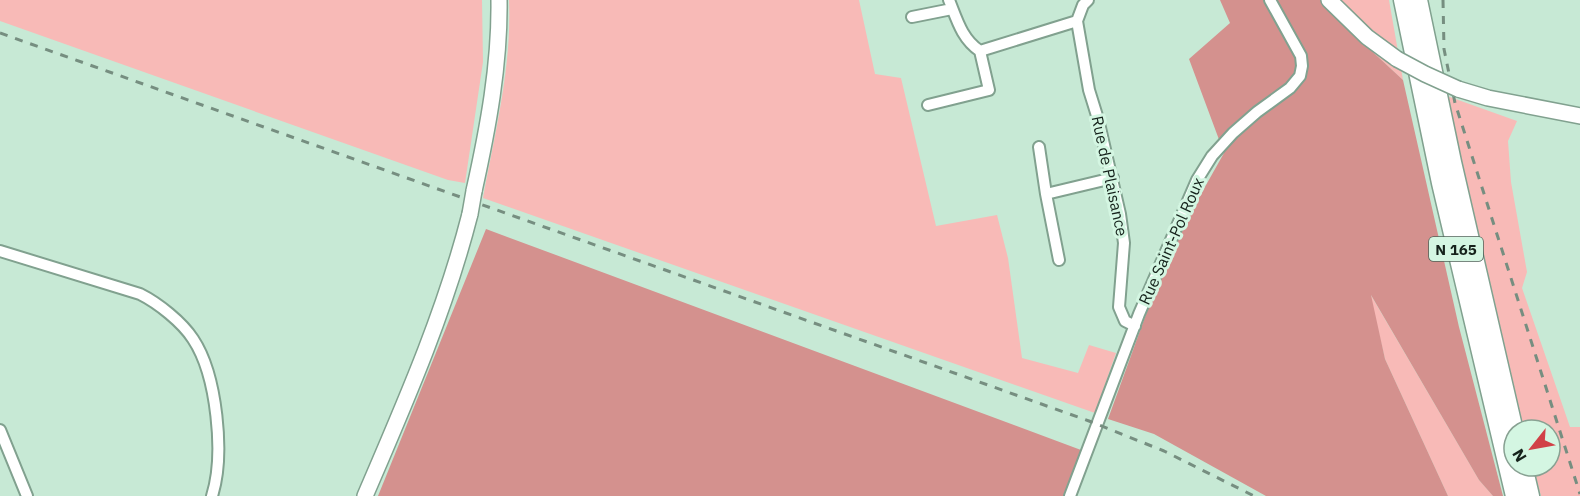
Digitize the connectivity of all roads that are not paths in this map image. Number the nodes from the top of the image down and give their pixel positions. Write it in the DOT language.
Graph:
graph roads {
  1 [pos="499,0"];
  2 [pos="1088,0"];
  3 [pos="1270,0"];
  4 [pos="1329,0"];
  5 [pos="1403,0"];
  6 [pos="1418,0"];
  7 [pos="950,4"];
  8 [pos="912,17"];
  9 [pos="1077,21"];
  10 [pos="980,51"];
  11 [pos="928,105"];
  12 [pos="1580,116"];
  13 [pos="1039,147"];
  14 [pos="1113,178"];
  15 [pos="1047,194"];
  16 [pos="0,251"];
  17 [pos="1059,260"];
  18 [pos="1135,326"];
  19 [pos="1511,418"];
  20 [pos="0,430"];
  21 [pos="1525,478"];
  22 [pos="27,496"];
  23 [pos="212,496"];
  24 [pos="365,496"];
  25 [pos="1070,496"];
  26 [pos="1515,496"];
  27 [pos="1530,496"];
  1 -- 24 [label="main road, bridge"];
  2 -- 9 [label="street"];
  3 -- 18 [label="street, Rue Saint-Pol Roux"];
  4 -- 12 [label="main road, bridge"];
  5 -- 26 [label="highway, N 165"];
  6 -- 19 [label="highway, N 165"];
  7 -- 8 [label="street"];
  7 -- 10 [label="street"];
  9 -- 10 [label="street"];
  9 -- 14 [label="street, Rue de Plaisance"];
  10 -- 11 [label="street"];
  13 -- 15 [label="street"];
  14 -- 15 [label="street"];
  14 -- 18 [label="street, Rue de Plaisance"];
  15 -- 17 [label="street"];
  16 -- 23 [label="street"];
  18 -- 25 [label="street, Rue Saint-Pol Roux"];
  20 -- 22 [label="street"];
  21 -- 27 [label="highway"];
}
